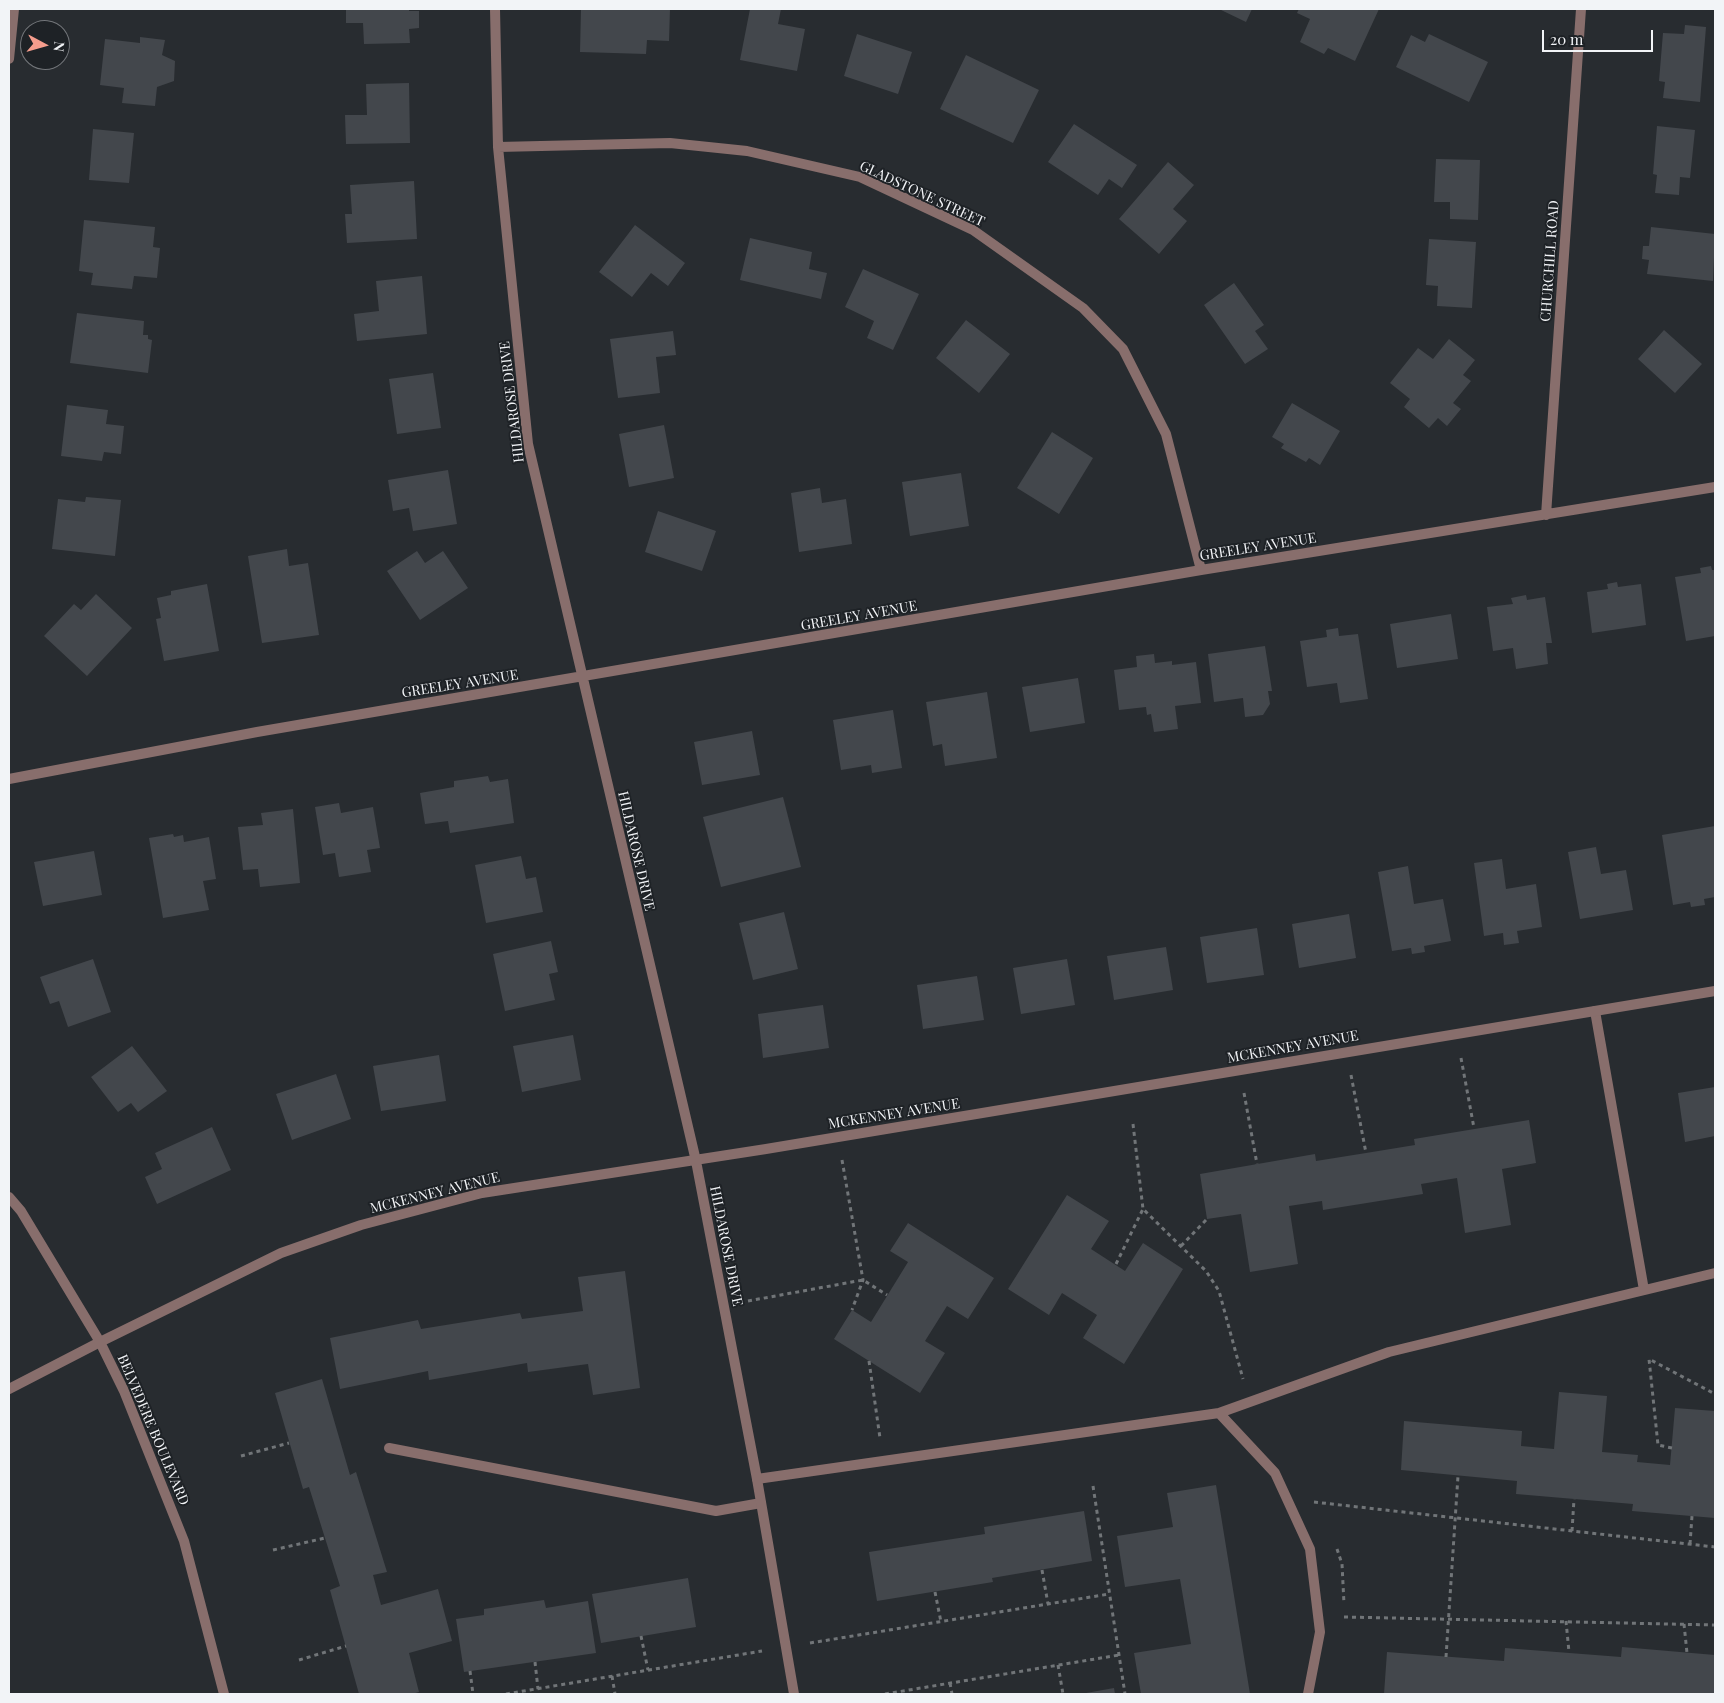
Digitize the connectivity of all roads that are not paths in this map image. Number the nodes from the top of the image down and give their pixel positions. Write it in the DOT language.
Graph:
graph roads {
  1 [pos="14,9"];
  2 [pos="495,9"];
  3 [pos="1581,9"];
  4 [pos="9,59"];
  5 [pos="498,147"];
  6 [pos="1715,487"];
  7 [pos="1546,515"];
  8 [pos="1201,570"];
  9 [pos="582,678"];
  10 [pos="9,779"];
  11 [pos="1715,991"];
  12 [pos="1595,1010"];
  13 [pos="696,1161"];
  14 [pos="9,1197"];
  15 [pos="1715,1273"];
  16 [pos="1644,1290"];
  17 [pos="100,1342"];
  18 [pos="9,1389"];
  19 [pos="1219,1413"];
  20 [pos="389,1448"];
  21 [pos="757,1479"];
  22 [pos="761,1503"];
  23 [pos="224,1694"];
  24 [pos="794,1694"];
  25 [pos="1308,1694"];
  1 -- 4 [label="street"];
  2 -- 5 [label="street, HILDAROSE DRIVE"];
  3 -- 7 [label="street, CHURCHILL ROAD"];
  5 -- 8 [label="street, GLADSTONE STREET"];
  5 -- 9 [label="street, HILDAROSE DRIVE"];
  6 -- 7 [label="street, GREELEY AVENUE"];
  7 -- 8 [label="street, GREELEY AVENUE"];
  8 -- 9 [label="street, GREELEY AVENUE"];
  9 -- 10 [label="street, GREELEY AVENUE"];
  9 -- 13 [label="street, HILDAROSE DRIVE"];
  11 -- 12 [label="street, MCKENNEY AVENUE"];
  12 -- 13 [label="street, MCKENNEY AVENUE"];
  12 -- 16 [label="street"];
  13 -- 17 [label="street, MCKENNEY AVENUE"];
  13 -- 21 [label="street, HILDAROSE DRIVE"];
  14 -- 17 [label="street, BELVEDERE BOULEVARD"];
  15 -- 16 [label="street"];
  16 -- 19 [label="street"];
  17 -- 18 [label="street, MCKENNEY AVENUE"];
  17 -- 23 [label="street, BELVEDERE BOULEVARD"];
  19 -- 21 [label="street"];
  19 -- 25 [label="street"];
  20 -- 22 [label="street"];
  21 -- 22 [label="street, HILDAROSE DRIVE"];
  22 -- 24 [label="street, HILDAROSE DRIVE"];
}
